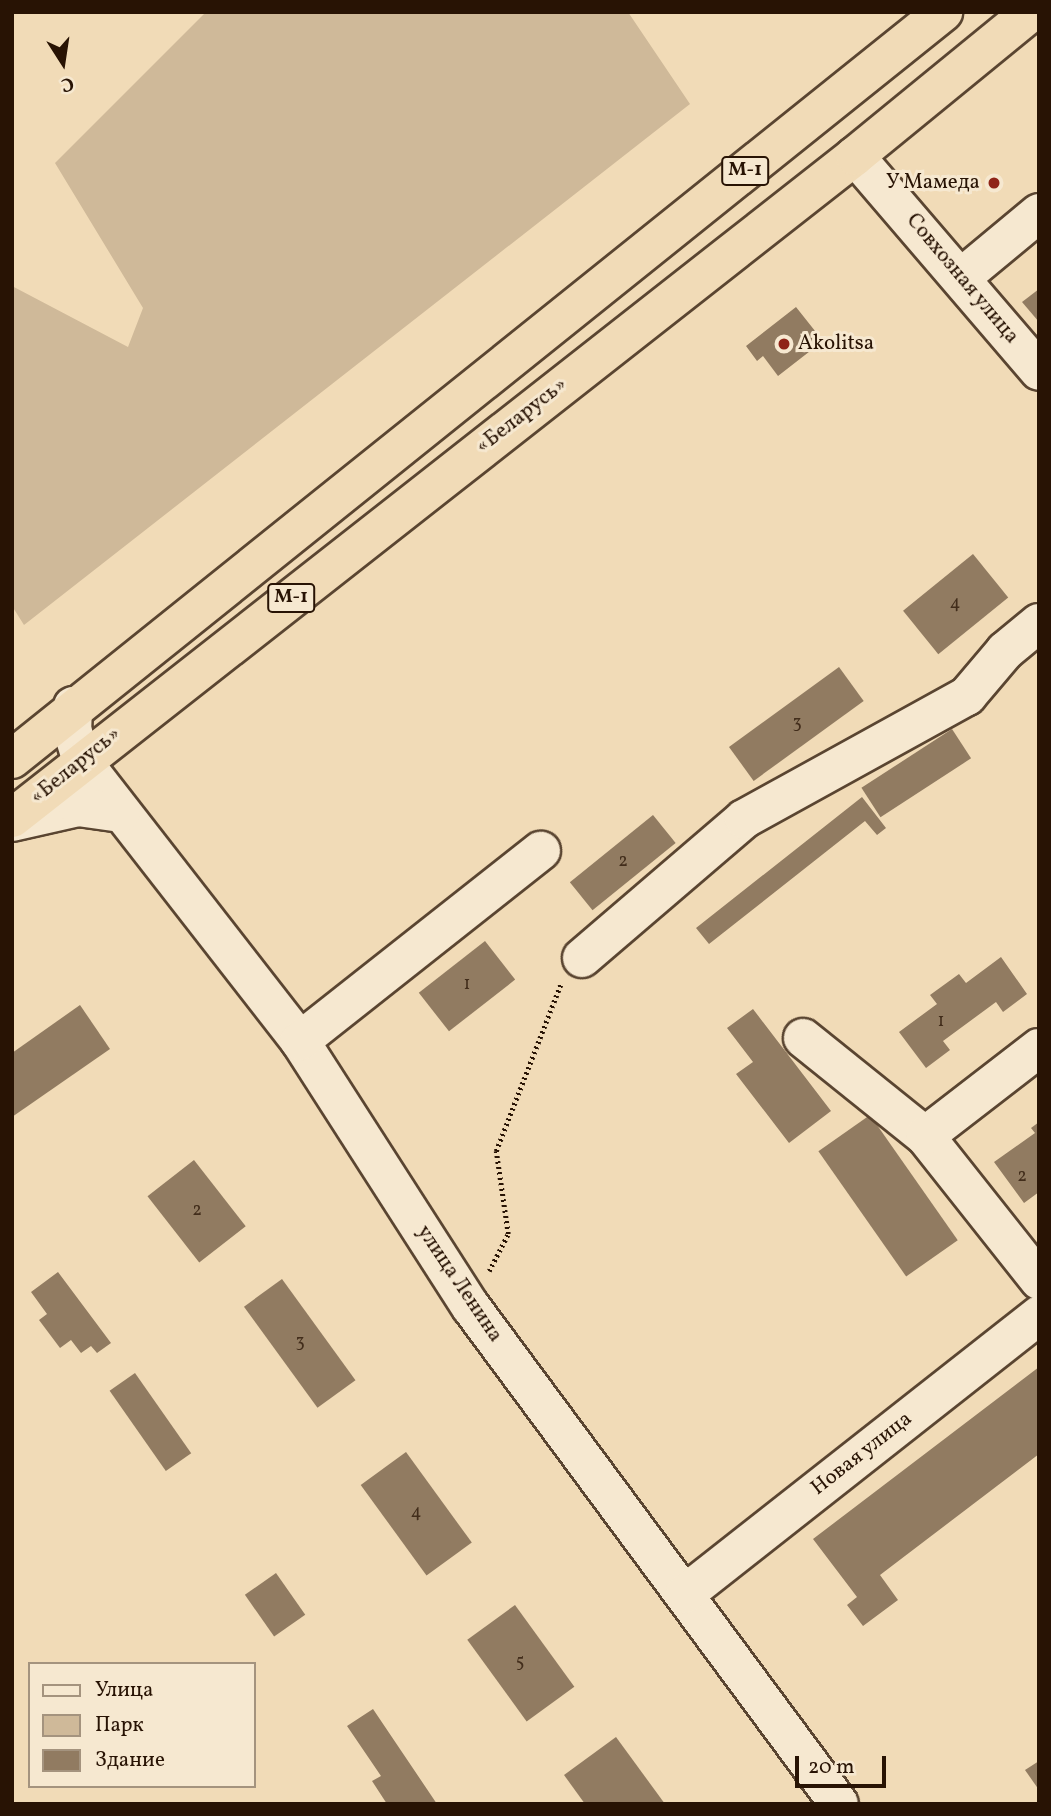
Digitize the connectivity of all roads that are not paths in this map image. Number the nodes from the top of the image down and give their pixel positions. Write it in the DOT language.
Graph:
graph roads {
  1 [pos="943,12"];
  2 [pos="1031,12"];
  3 [pos="855,156"];
  4 [pos="1039,213"];
  5 [pos="962,277"];
  6 [pos="1039,372"];
  7 [pos="1039,623"];
  8 [pos="73,706"];
  9 [pos="133,721"];
  10 [pos="12,759"];
  11 [pos="82,761"];
  12 [pos="121,813"];
  13 [pos="12,820"];
  14 [pos="541,851"];
  15 [pos="582,958"];
  16 [pos="803,1038"];
  17 [pos="300,1041"];
  18 [pos="1039,1048"];
  19 [pos="925,1136"];
  20 [pos="1039,1280"];
  21 [pos="1039,1315"];
  22 [pos="685,1594"];
  23 [pos="839,1804"];
  1 -- 8 [label="highway, М-1"];
  2 -- 3 [label="highway, «Беларусь» / М-1"];
  3 -- 5 [label="street, Совхозная улица"];
  3 -- 9 [label="highway, «Беларусь» / М-1"];
  4 -- 5 [label="street"];
  5 -- 6 [label="street, Совхозная улица"];
  7 -- 15 [label="street"];
  8 -- 10 [label="highway, М-1"];
  8 -- 11 [label="street"];
  9 -- 11 [label="highway, «Беларусь» / М-1"];
  9 -- 12 [label="street"];
  11 -- 12 [label="street, улица Ленина"];
  11 -- 13 [label="highway, «Беларусь» / М-1"];
  12 -- 13 [label="street"];
  12 -- 17 [label="street, улица Ленина"];
  14 -- 17 [label="street"];
  16 -- 19 [label="street"];
  17 -- 22 [label="street, улица Ленина"];
  18 -- 19 [label="street"];
  19 -- 20 [label="street"];
  21 -- 22 [label="street, Новая улица"];
  22 -- 23 [label="street, улица Ленина"];
}
